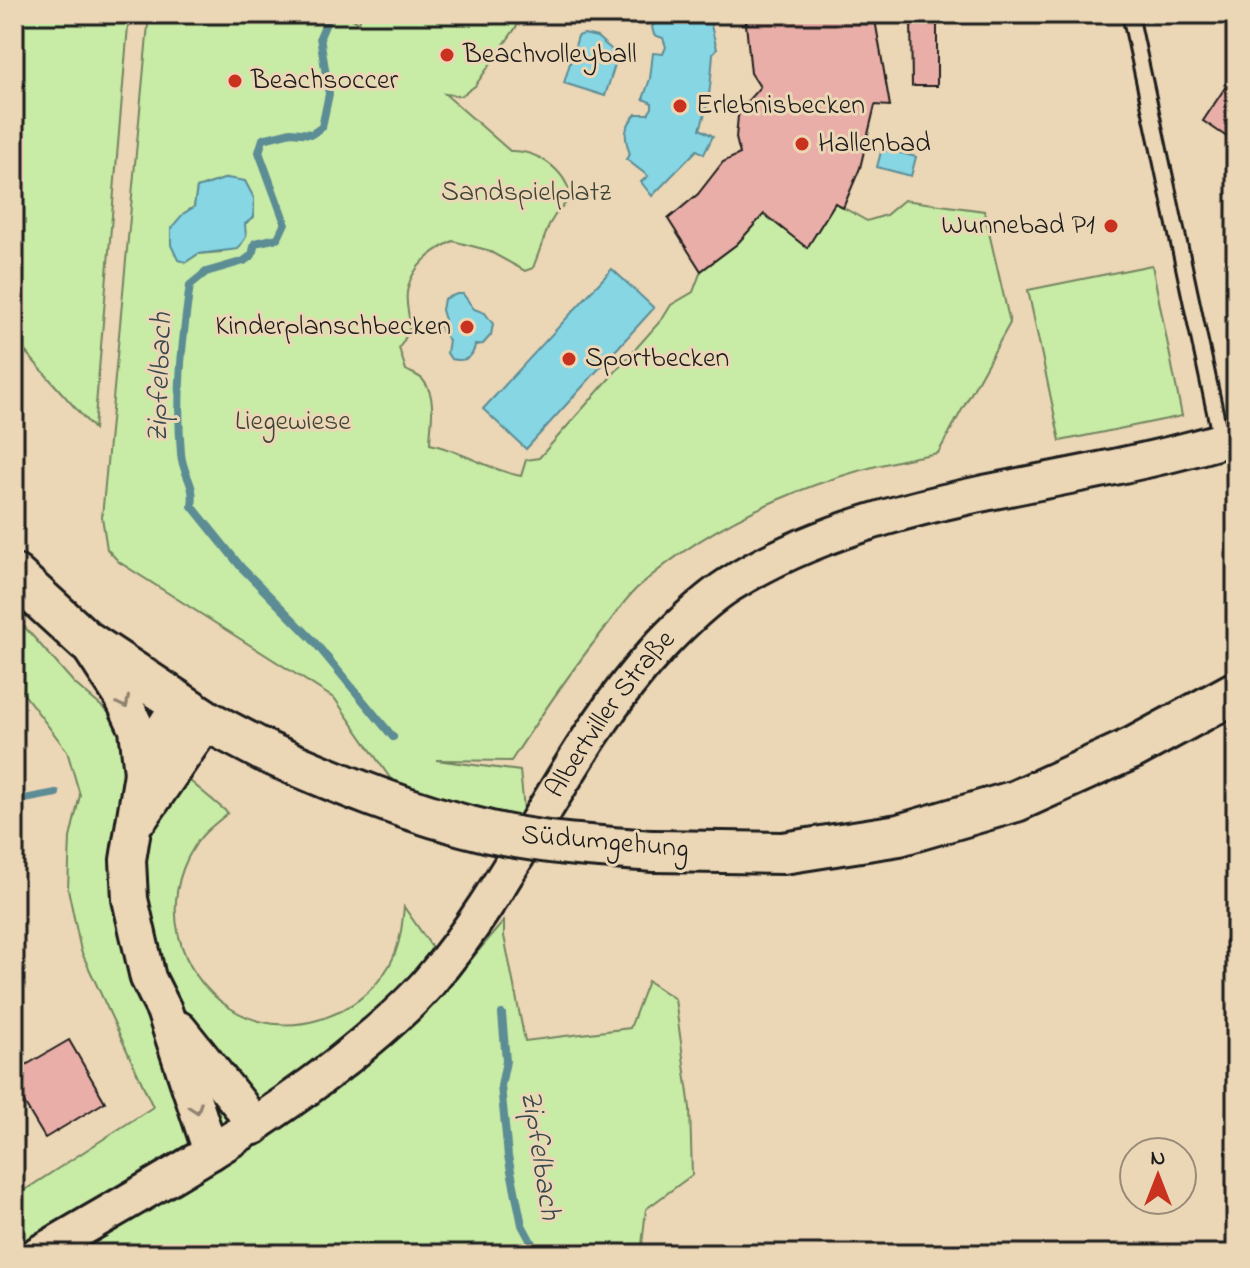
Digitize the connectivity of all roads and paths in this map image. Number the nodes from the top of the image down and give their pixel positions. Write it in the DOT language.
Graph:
graph roads {
  1 [pos="1130,14"];
  2 [pos="1229,438"];
  3 [pos="14,575"];
  4 [pos="86,641"];
  5 [pos="1236,692"];
  6 [pos="193,713"];
  7 [pos="142,773"];
  8 [pos="132,831"];
  9 [pos="164,1010"];
  10 [pos="254,1127"];
  11 [pos="211,1152"];
  12 [pos="38,1254"];
  1 -- 2 [label="lane"];
  2 -- 10 [label="street, Albertviller Straße"];
  3 -- 4 [label="main road, Südumgehung"];
  4 -- 6 [label="main road, Südumgehung"];
  4 -- 7 [label="street, one-way"];
  5 -- 6 [label="main road, Südumgehung, bridge"];
  6 -- 7 [label="street"];
  6 -- 8 [label="street"];
  7 -- 8 [label="street"];
  8 -- 9 [label="street"];
  9 -- 10 [label="street"];
  9 -- 11 [label="street, one-way"];
  10 -- 11 [label="street, Albertviller Straße"];
  11 -- 12 [label="street, Albertviller Straße"];
}
